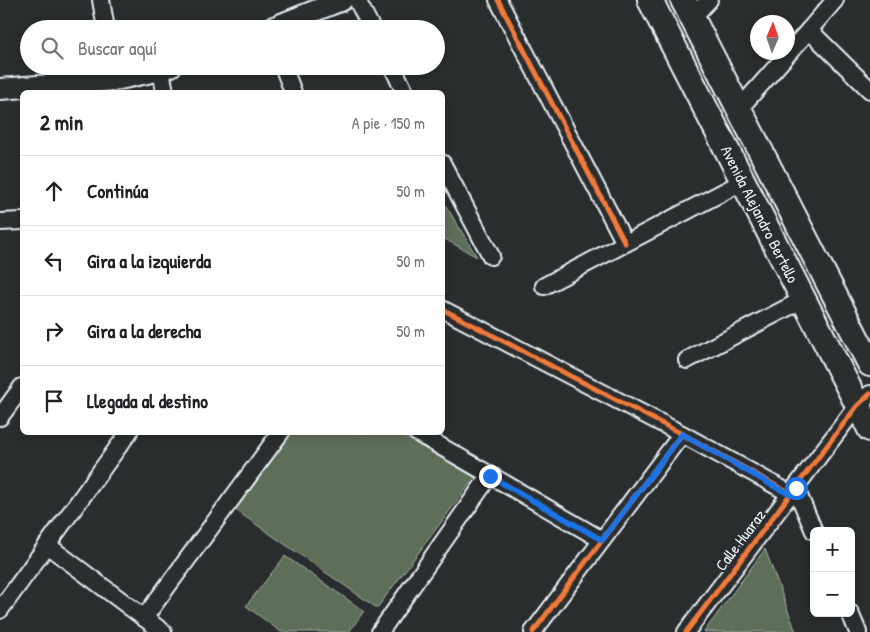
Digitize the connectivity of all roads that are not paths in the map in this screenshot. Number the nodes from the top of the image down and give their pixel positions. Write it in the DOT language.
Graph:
graph roads {
  1 [pos="101,0"];
  2 [pos="342,0"];
  3 [pos="357,0"];
  4 [pos="498,0"];
  5 [pos="650,0"];
  6 [pos="709,0"];
  7 [pos="836,0"];
  8 [pos="688,9"];
  9 [pos="104,20"];
  10 [pos="292,20"];
  11 [pos="367,20"];
  12 [pos="809,30"];
  13 [pos="99,75"];
  14 [pos="166,75"];
  15 [pos="286,75"];
  16 [pos="397,75"];
  17 [pos="0,89"];
  18 [pos="165,90"];
  19 [pos="292,90"];
  20 [pos="405,90"];
  21 [pos="870,90"];
  22 [pos="738,109"];
  23 [pos="445,172"];
  24 [pos="744,181"];
  25 [pos="449,184"];
  26 [pos="11,222"];
  27 [pos="0,237"];
  28 [pos="625,243"];
  29 [pos="491,256"];
  30 [pos="544,286"];
  31 [pos="804,299"];
  32 [pos="445,311"];
  33 [pos="688,360"];
  34 [pos="870,364"];
  35 [pos="20,390"];
  36 [pos="864,400"];
  37 [pos="0,417"];
  38 [pos="870,429"];
  39 [pos="682,434"];
  40 [pos="127,435"];
  41 [pos="279,435"];
  42 [pos="421,435"];
  43 [pos="490,476"];
  44 [pos="793,491"];
  45 [pos="812,527"];
  46 [pos="602,540"];
  47 [pos="47,545"];
  48 [pos="0,610"];
  49 [pos="852,617"];
  50 [pos="144,618"];
  51 [pos="163,632"];
  52 [pos="380,632"];
  53 [pos="533,632"];
  54 [pos="686,632"];
  55 [pos="858,632"];
  1 -- 9 [label="street"];
  2 -- 10 [label="street"];
  3 -- 11 [label="street"];
  4 -- 28 [label="street"];
  5 -- 24 [label="main road, Avenida Alejandro Bertello"];
  6 -- 8 [label="street"];
  7 -- 12 [label="street"];
  8 -- 22 [label="main road, Avenida Alejandro Bertello"];
  12 -- 21 [label="street"];
  12 -- 22 [label="street"];
  13 -- 17 [label="street"];
  14 -- 18 [label="street"];
  15 -- 19 [label="street"];
  16 -- 20 [label="street"];
  22 -- 34 [label="main road, Avenida Alejandro Bertello"];
  23 -- 25 [label="street"];
  24 -- 28 [label="street"];
  24 -- 31 [label="main road, Avenida Alejandro Bertello"];
  25 -- 29 [label="street"];
  26 -- 27 [label="street"];
  28 -- 30 [label="street"];
  31 -- 33 [label="street"];
  31 -- 36 [label="main road, Avenida Alejandro Bertello"];
  32 -- 39 [label="street"];
  35 -- 37 [label="street"];
  36 -- 38 [label="main road, Avenida Alejandro Bertello"];
  36 -- 44 [label="street, Calle Huaraz"];
  39 -- 44 [label="street"];
  39 -- 46 [label="street"];
  40 -- 47 [label="street"];
  41 -- 50 [label="street"];
  42 -- 43 [label="street"];
  43 -- 46 [label="street"];
  43 -- 52 [label="street"];
  44 -- 45 [label="street"];
  44 -- 54 [label="street, Calle Huaraz"];
  46 -- 53 [label="street"];
  47 -- 48 [label="street"];
  47 -- 50 [label="street"];
  49 -- 55 [label="street"];
  50 -- 51 [label="street"];
}
